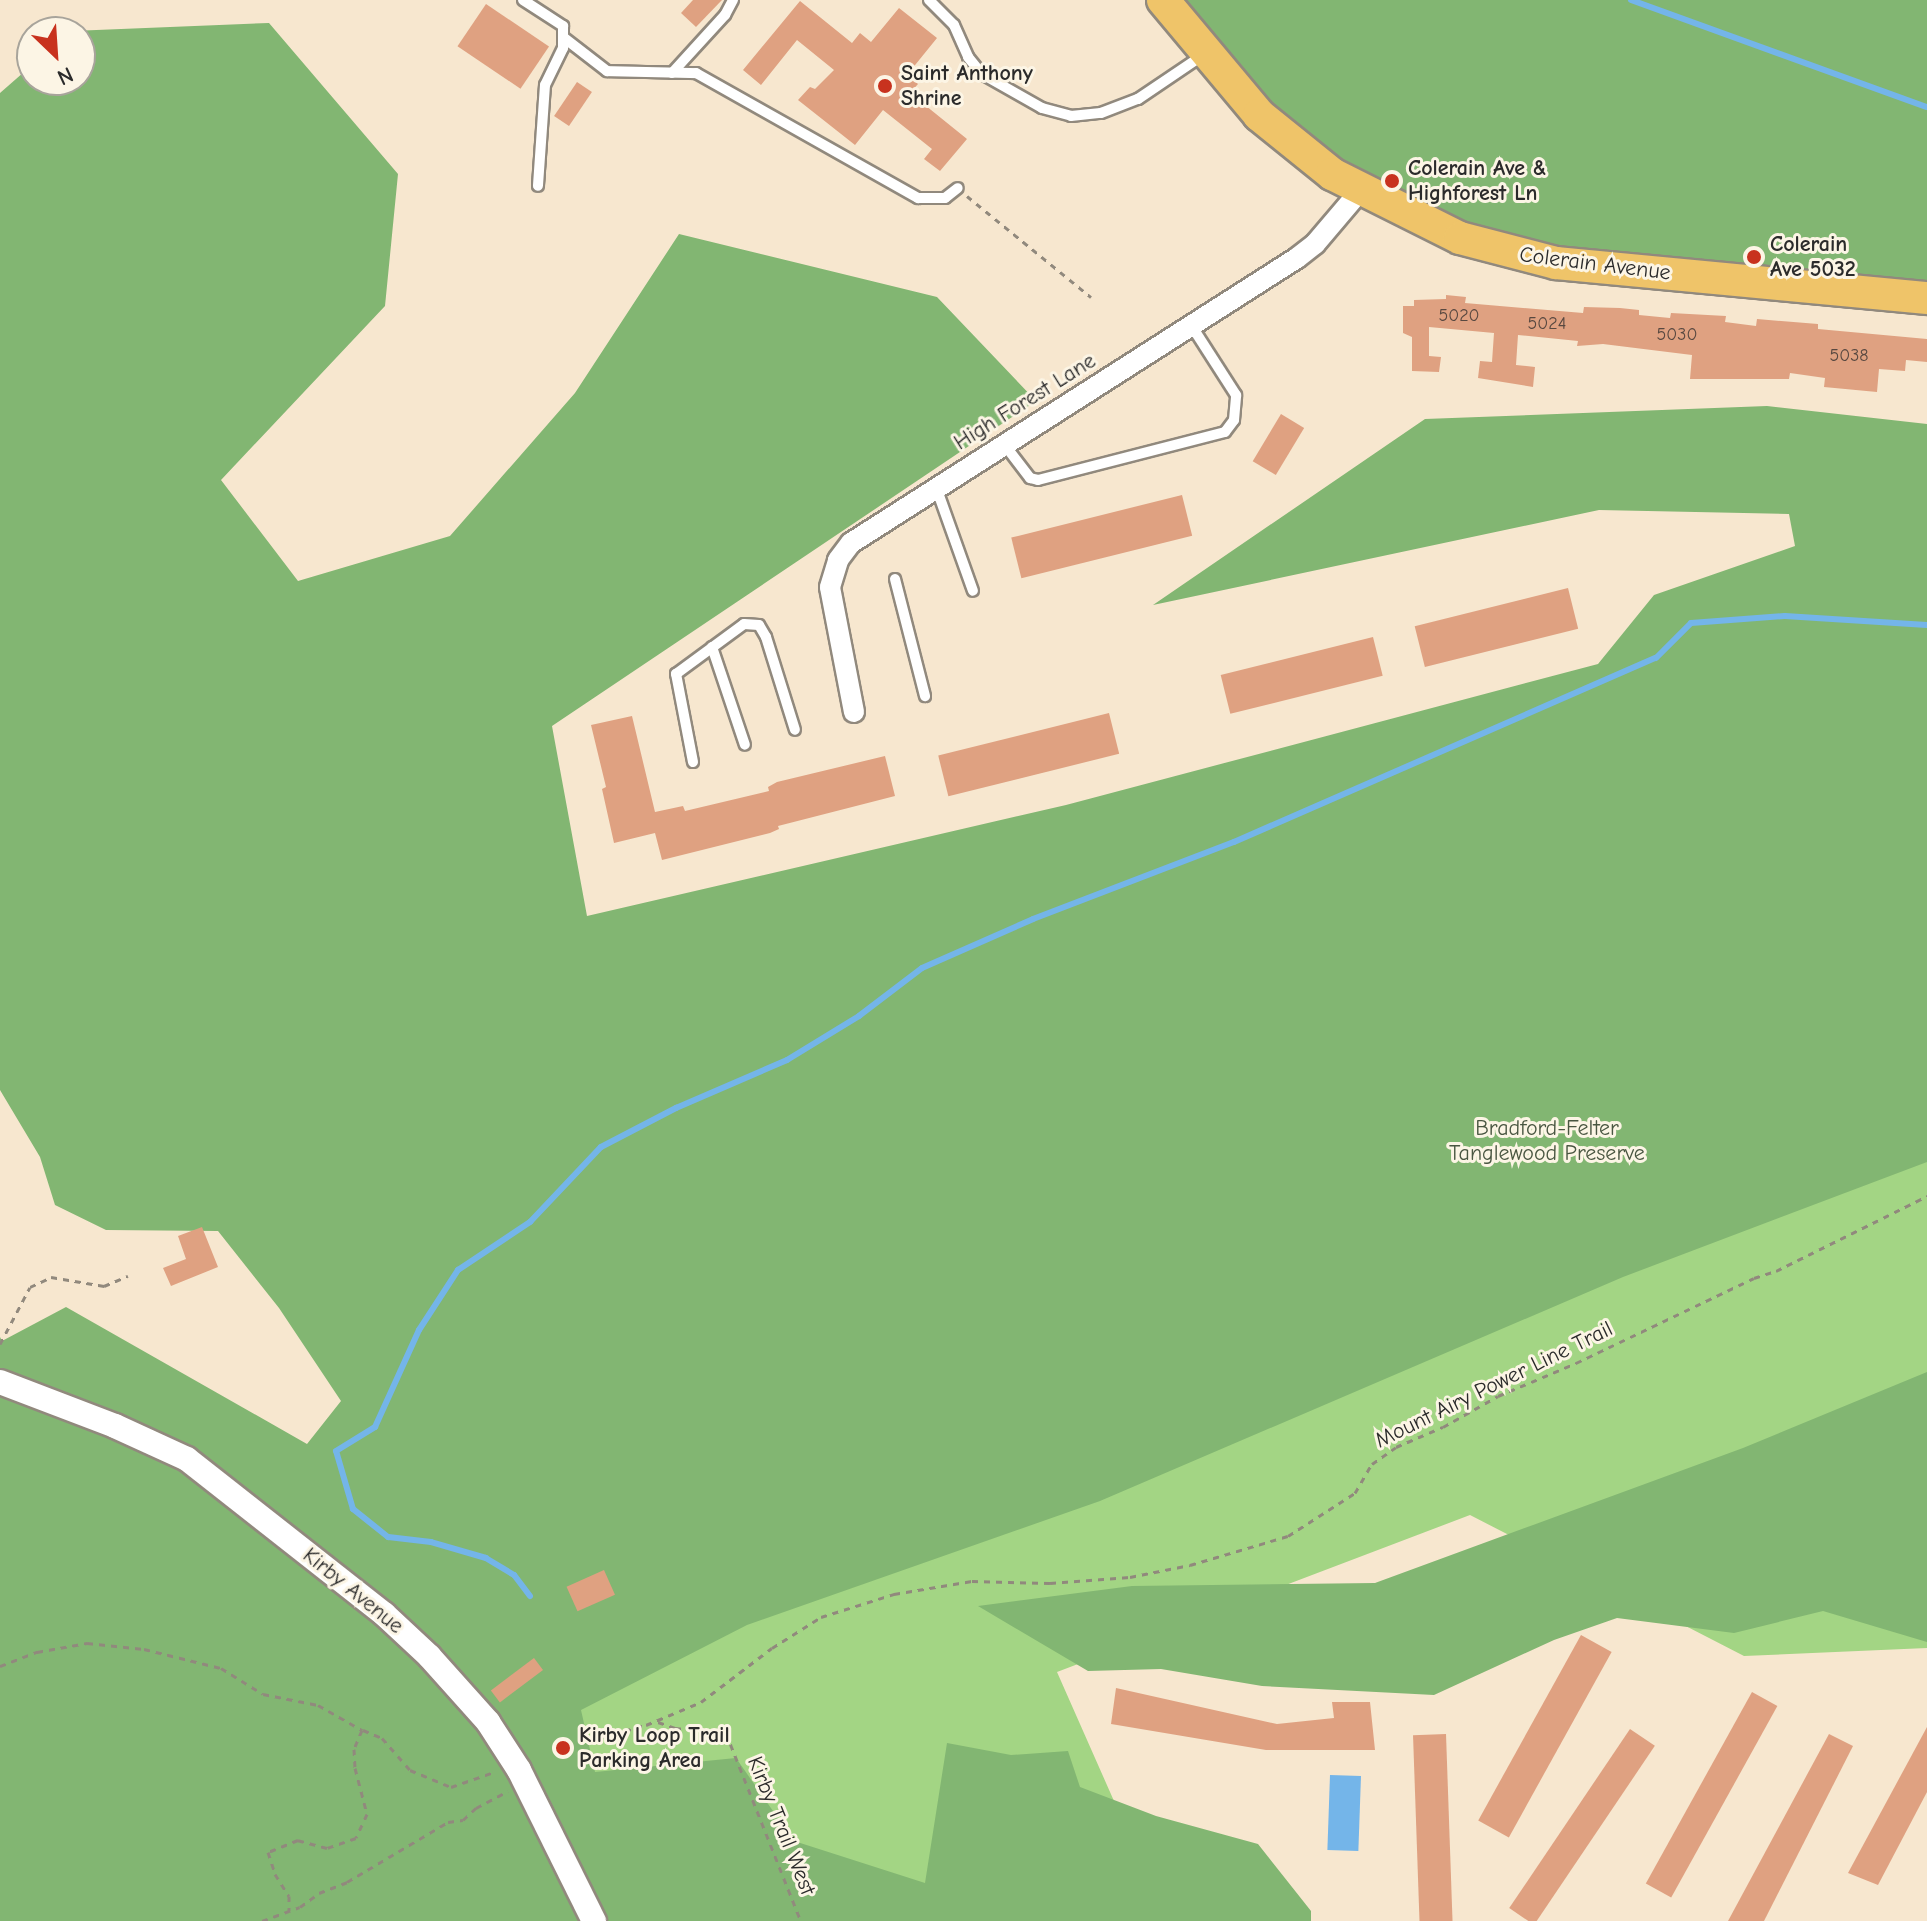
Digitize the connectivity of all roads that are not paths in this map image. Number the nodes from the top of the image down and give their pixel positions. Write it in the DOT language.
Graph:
graph roads {
  1 [pos="523,0"];
  2 [pos="733,0"];
  3 [pos="929,0"];
  4 [pos="1163,0"];
  5 [pos="563,37"];
  6 [pos="1205,54"];
  7 [pos="672,73"];
  8 [pos="538,186"];
  9 [pos="958,188"];
  10 [pos="1360,191"];
  11 [pos="1927,298"];
  12 [pos="1191,325"];
  13 [pos="1004,444"];
  14 [pos="936,487"];
  15 [pos="895,579"];
  16 [pos="973,591"];
  17 [pos="712,647"];
  18 [pos="925,696"];
  19 [pos="854,712"];
  20 [pos="795,730"];
  21 [pos="745,745"];
  22 [pos="693,762"];
  23 [pos="0,1382"];
  24 [pos="594,1921"];
  1 -- 5 [label="lane"];
  2 -- 7 [label="lane"];
  3 -- 6 [label="lane"];
  4 -- 6 [label="main road, Colerain Avenue"];
  5 -- 7 [label="lane"];
  5 -- 8 [label="lane"];
  6 -- 10 [label="main road, Colerain Avenue"];
  7 -- 9 [label="lane"];
  10 -- 11 [label="main road, Colerain Avenue"];
  10 -- 12 [label="street, High Forest Lane"];
  12 -- 13 [label="street, High Forest Lane"];
  12 -- 13 [label="lane"];
  13 -- 14 [label="street, High Forest Lane"];
  14 -- 16 [label="lane"];
  14 -- 19 [label="street, High Forest Lane"];
  15 -- 18 [label="lane"];
  17 -- 20 [label="lane"];
  17 -- 21 [label="lane"];
  17 -- 22 [label="lane"];
  23 -- 24 [label="street, Kirby Avenue"];
}
